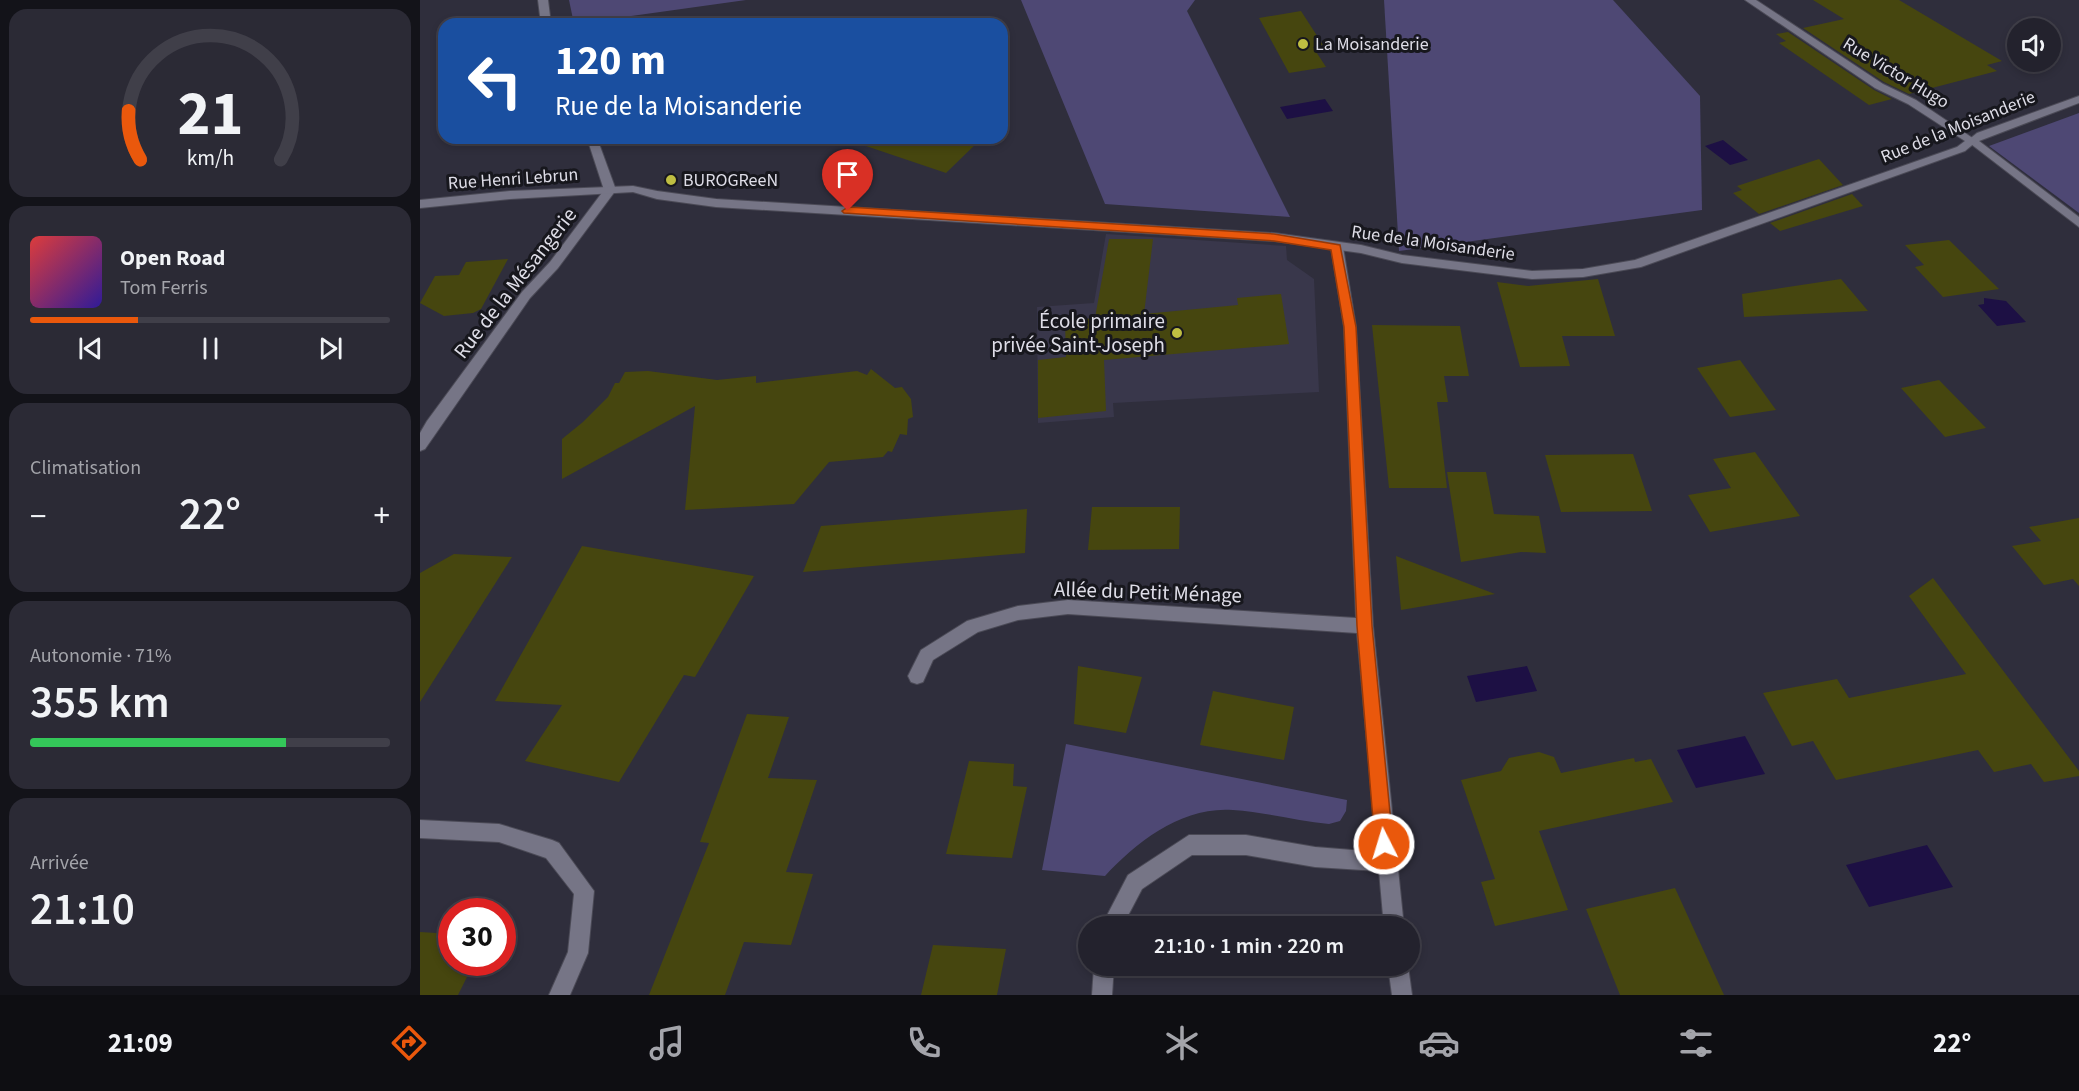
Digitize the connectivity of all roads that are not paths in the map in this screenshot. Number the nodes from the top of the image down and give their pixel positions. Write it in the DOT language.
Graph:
graph roads {
  1 [pos="543,0"];
  2 [pos="1750,0"];
  3 [pos="545,18"];
  4 [pos="2079,99"];
  5 [pos="1972,141"];
  6 [pos="594,144"];
  7 [pos="610,190"];
  8 [pos="420,204"];
  9 [pos="2079,223"];
  10 [pos="1336,248"];
  11 [pos="420,445"];
  12 [pos="1365,626"];
  13 [pos="917,676"];
  14 [pos="420,829"];
  15 [pos="1386,862"];
  16 [pos="1117,916"];
  17 [pos="1393,916"];
  18 [pos="1103,976"];
  19 [pos="1399,976"];
  20 [pos="559,995"];
  21 [pos="1102,995"];
  22 [pos="1402,995"];
  1 -- 3 [label="street"];
  2 -- 5 [label="street, Rue Victor Hugo"];
  4 -- 5 [label="street, Rue de la Moisanderie"];
  5 -- 9 [label="street, Rue Victor Hugo"];
  5 -- 10 [label="street, Rue de la Moisanderie"];
  6 -- 7 [label="street"];
  7 -- 8 [label="street, Rue Henri Lebrun"];
  7 -- 10 [label="street, Rue de la Moisanderie"];
  7 -- 11 [label="street, Rue de la Mésangerie"];
  10 -- 12 [label="street"];
  12 -- 13 [label="street, Allée du Petit Ménage"];
  12 -- 15 [label="street"];
  14 -- 20 [label="street"];
  15 -- 16 [label="street"];
  15 -- 17 [label="street"];
  18 -- 21 [label="street"];
  19 -- 22 [label="street"];
}
